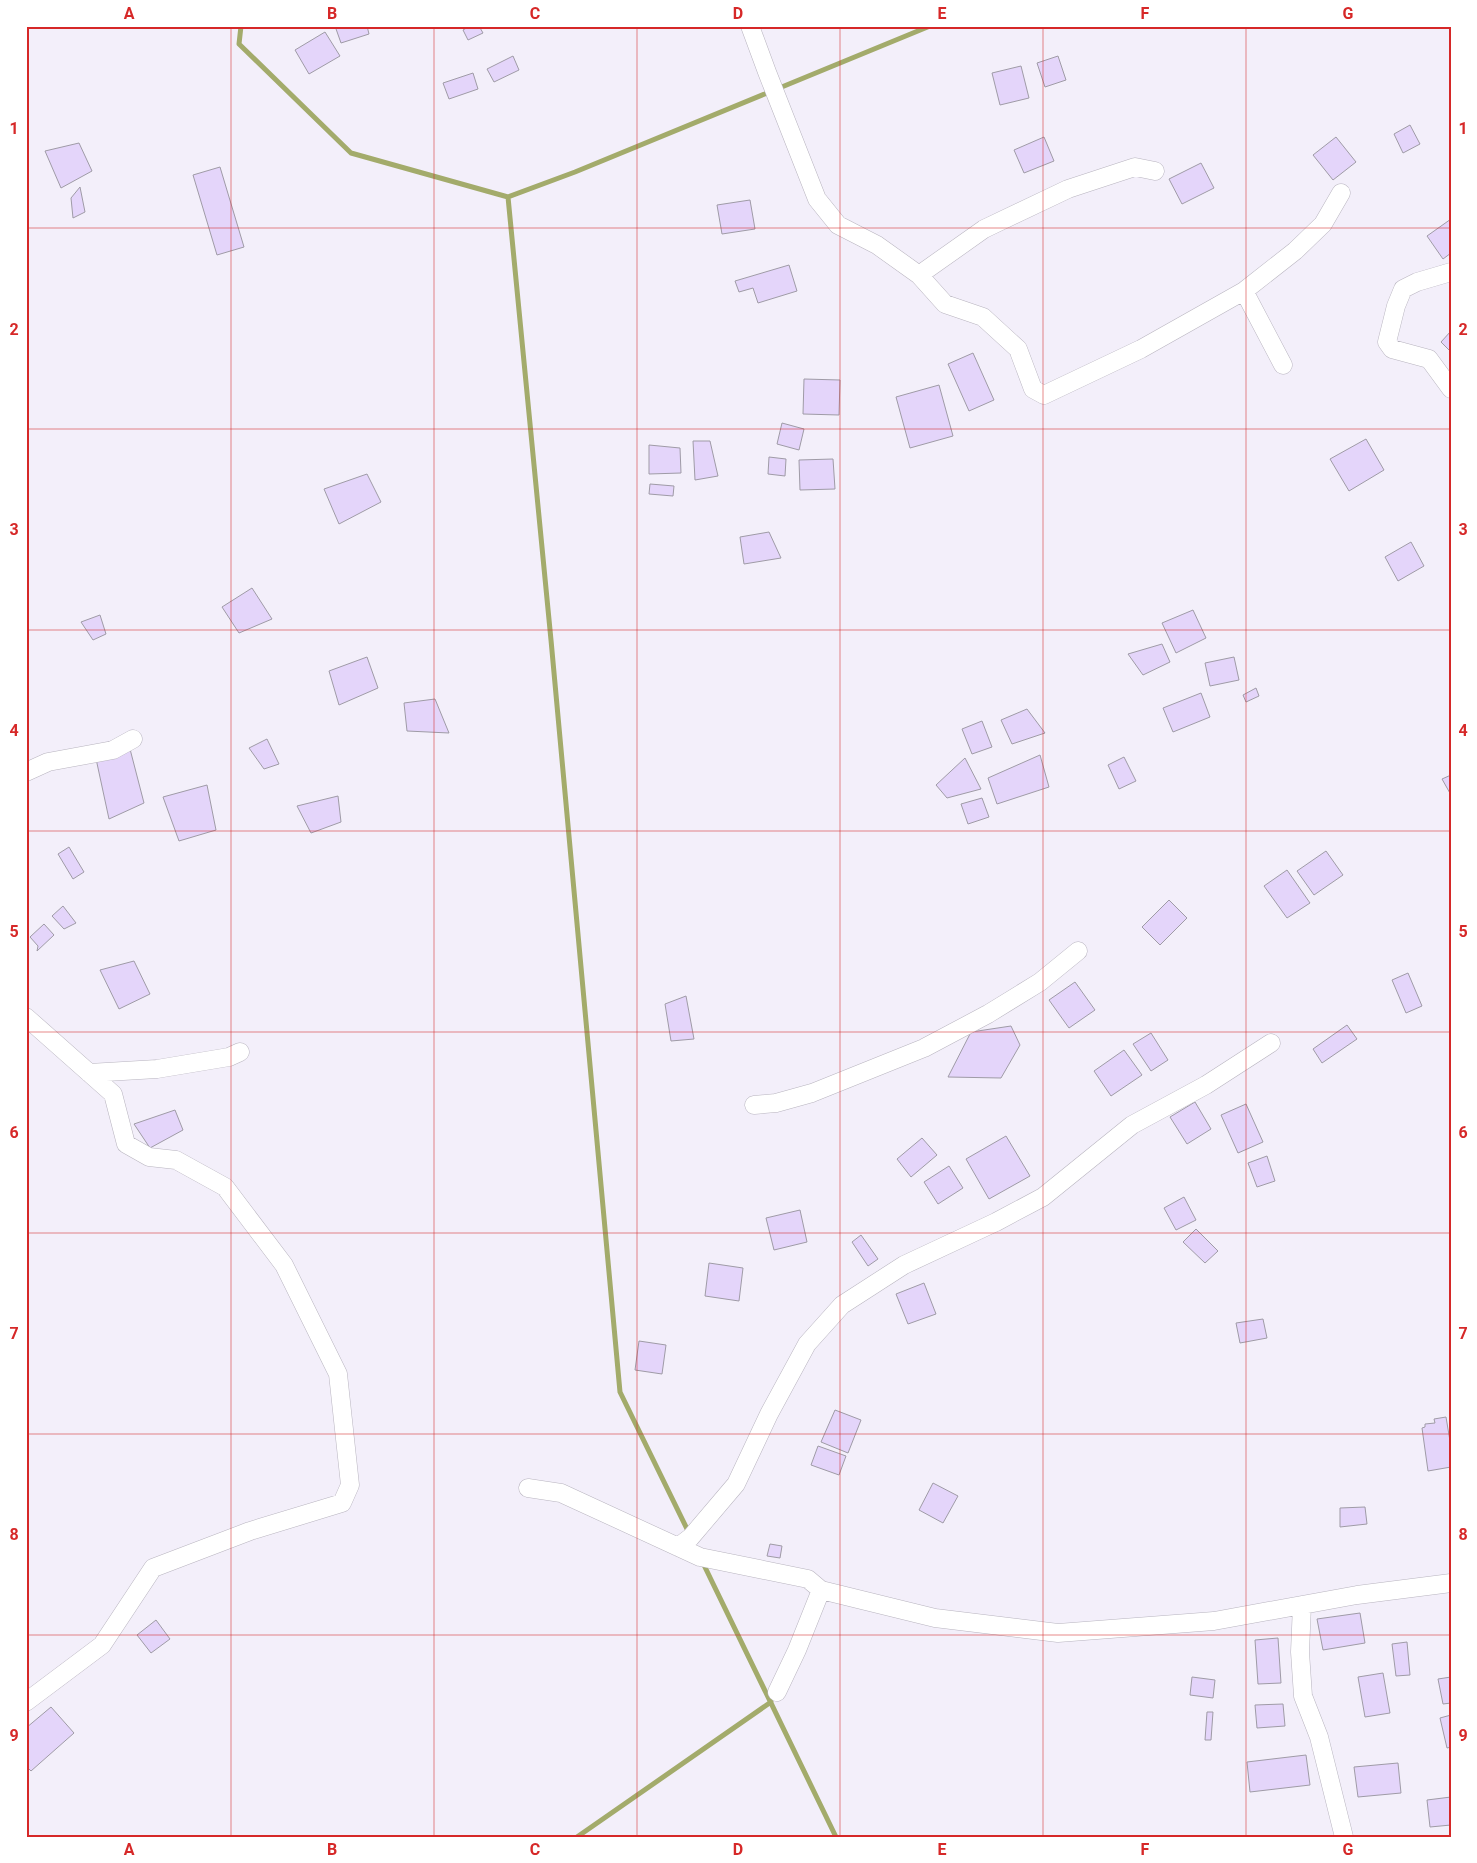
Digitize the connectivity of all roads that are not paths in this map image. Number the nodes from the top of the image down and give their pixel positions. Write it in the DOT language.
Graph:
graph roads {
  1 [pos="750,26"];
  2 [pos="1155,171"];
  3 [pos="1341,193"];
  4 [pos="1451,272"];
  5 [pos="919,275"];
  6 [pos="1244,291"];
  7 [pos="1283,365"];
  8 [pos="1451,389"];
  9 [pos="133,739"];
  10 [pos="26,772"];
  11 [pos="1078,951"];
  12 [pos="26,1017"];
  13 [pos="1271,1043"];
  14 [pos="240,1052"];
  15 [pos="89,1073"];
  16 [pos="754,1105"];
  17 [pos="528,1488"];
  18 [pos="678,1546"];
  19 [pos="1451,1583"];
  20 [pos="821,1590"];
  21 [pos="1302,1605"];
  22 [pos="777,1692"];
  23 [pos="26,1702"];
  24 [pos="1344,1837"];
  1 -- 5 [label="street"];
  2 -- 5 [label="street"];
  3 -- 6 [label="street"];
  4 -- 8 [label="street"];
  5 -- 6 [label="street"];
  6 -- 7 [label="street"];
  9 -- 10 [label="street"];
  11 -- 16 [label="street"];
  12 -- 15 [label="street"];
  13 -- 18 [label="street"];
  14 -- 15 [label="street"];
  15 -- 23 [label="street"];
  17 -- 18 [label="street"];
  18 -- 20 [label="street"];
  19 -- 21 [label="street"];
  20 -- 21 [label="street"];
  20 -- 22 [label="street"];
  21 -- 24 [label="street"];
}
